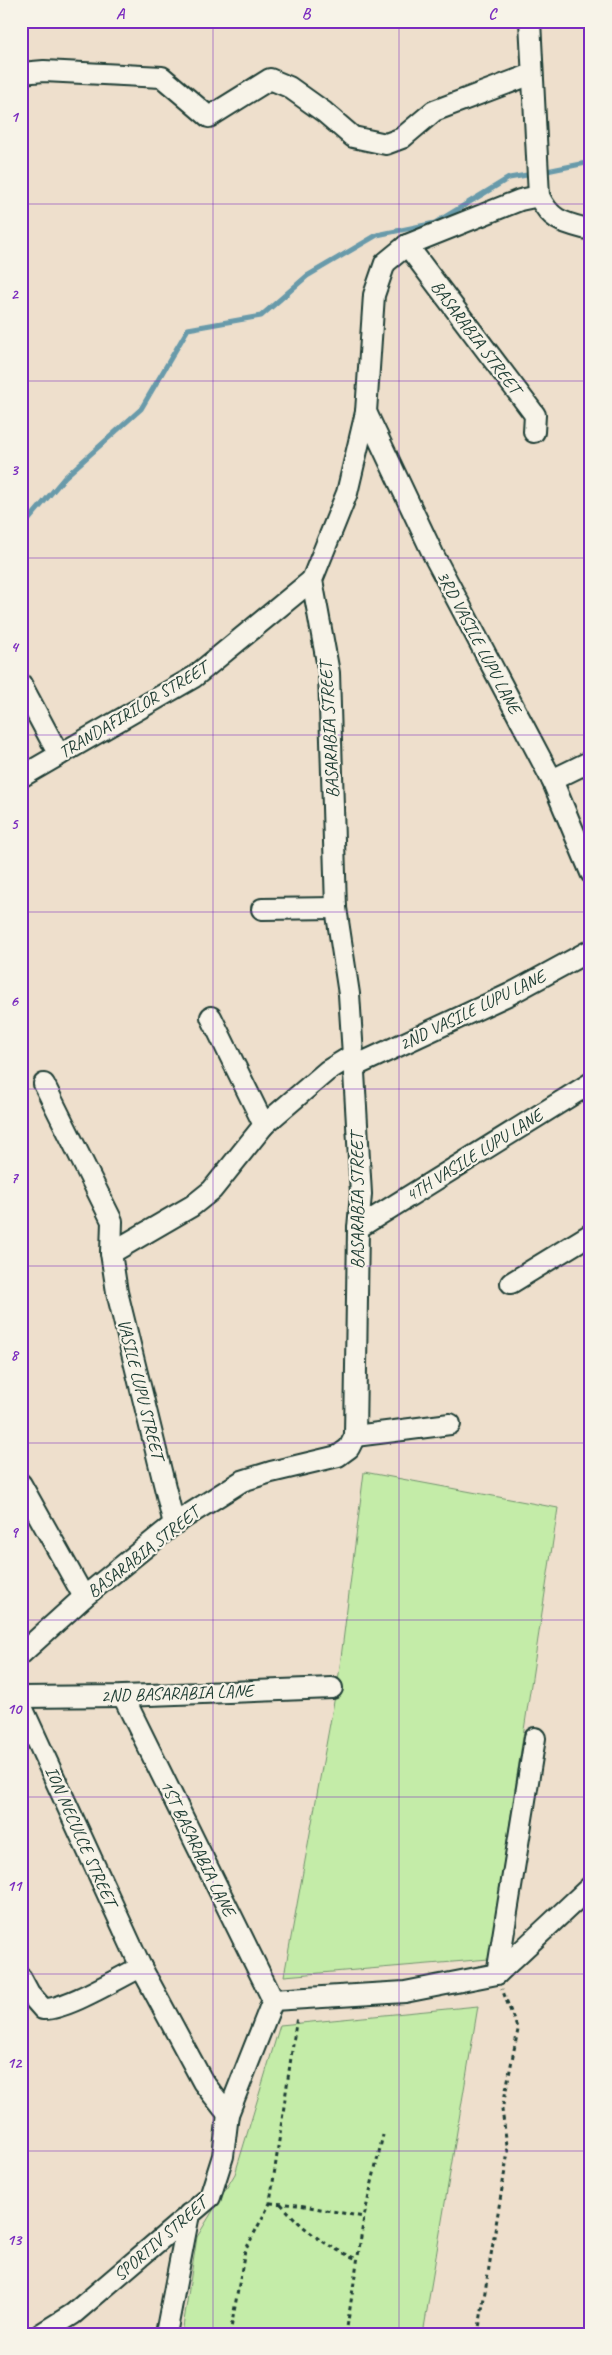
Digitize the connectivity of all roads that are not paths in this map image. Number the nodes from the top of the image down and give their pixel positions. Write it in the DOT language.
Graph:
graph roads {
  1 [pos="530,21"];
  2 [pos="21,73"];
  3 [pos="532,74"];
  4 [pos="539,190"];
  5 [pos="591,230"];
  6 [pos="407,245"];
  7 [pos="366,412"];
  8 [pos="534,432"];
  9 [pos="312,580"];
  10 [pos="21,684"];
  11 [pos="59,755"];
  12 [pos="591,761"];
  13 [pos="21,777"];
  14 [pos="552,780"];
  15 [pos="591,873"];
  16 [pos="336,908"];
  17 [pos="262,909"];
  18 [pos="591,950"];
  19 [pos="210,1017"];
  20 [pos="353,1061"];
  21 [pos="591,1083"];
  22 [pos="44,1084"];
  23 [pos="264,1125"];
  24 [pos="358,1228"];
  25 [pos="591,1234"];
  26 [pos="111,1253"];
  27 [pos="510,1283"];
  28 [pos="450,1424"];
  29 [pos="355,1436"];
  30 [pos="21,1484"];
  31 [pos="174,1524"];
  32 [pos="84,1597"];
  33 [pos="21,1654"];
  34 [pos="332,1688"];
  35 [pos="123,1696"];
  36 [pos="21,1697"];
  37 [pos="21,1705"];
  38 [pos="535,1738"];
  39 [pos="591,1886"];
  40 [pos="140,1967"];
  41 [pos="497,1974"];
  42 [pos="21,1978"];
  43 [pos="273,2000"];
  44 [pos="228,2114"];
  45 [pos="189,2214"];
  46 [pos="41,2334"];
  47 [pos="166,2334"];
  1 -- 3 [label="street"];
  2 -- 3 [label="street"];
  3 -- 4 [label="street"];
  4 -- 5 [label="street"];
  4 -- 6 [label="street"];
  6 -- 7 [label="street"];
  6 -- 8 [label="street, BASARABIA STREET"];
  7 -- 9 [label="street"];
  7 -- 14 [label="street, 3RD VASILE LUPU LANE"];
  9 -- 11 [label="street, TRANDAFIRILOR STREET"];
  9 -- 16 [label="street, BASARABIA STREET"];
  10 -- 11 [label="street"];
  11 -- 13 [label="street, TRANDAFIRILOR STREET"];
  12 -- 14 [label="street"];
  14 -- 15 [label="street, 3RD VASILE LUPU LANE"];
  16 -- 17 [label="street"];
  16 -- 20 [label="street, BASARABIA STREET"];
  18 -- 20 [label="street, 2ND VASILE LUPU LANE"];
  19 -- 23 [label="street"];
  20 -- 23 [label="street"];
  20 -- 24 [label="street, BASARABIA STREET"];
  21 -- 24 [label="street, 4TH VASILE LUPU LANE"];
  22 -- 26 [label="street, VASILE LUPU STREET"];
  23 -- 26 [label="street"];
  24 -- 29 [label="street, BASARABIA STREET"];
  25 -- 27 [label="street"];
  26 -- 31 [label="street, VASILE LUPU STREET"];
  28 -- 29 [label="street"];
  29 -- 31 [label="street, BASARABIA STREET"];
  30 -- 32 [label="street"];
  31 -- 32 [label="street, BASARABIA STREET"];
  32 -- 33 [label="street, BASARABIA STREET"];
  34 -- 35 [label="street, 2ND BASARABIA LANE"];
  35 -- 36 [label="street, 2ND BASARABIA LANE"];
  35 -- 43 [label="street, 1ST BASARABIA LANE"];
  37 -- 40 [label="street, ION NECULCE STREET"];
  38 -- 41 [label="street"];
  39 -- 41 [label="street"];
  40 -- 42 [label="street"];
  40 -- 44 [label="street, ION NECULCE STREET"];
  41 -- 43 [label="street"];
  43 -- 44 [label="street, SPORTIV STREET"];
  44 -- 45 [label="street, SPORTIV STREET"];
  45 -- 46 [label="street, SPORTIV STREET"];
  45 -- 47 [label="street"];
}
